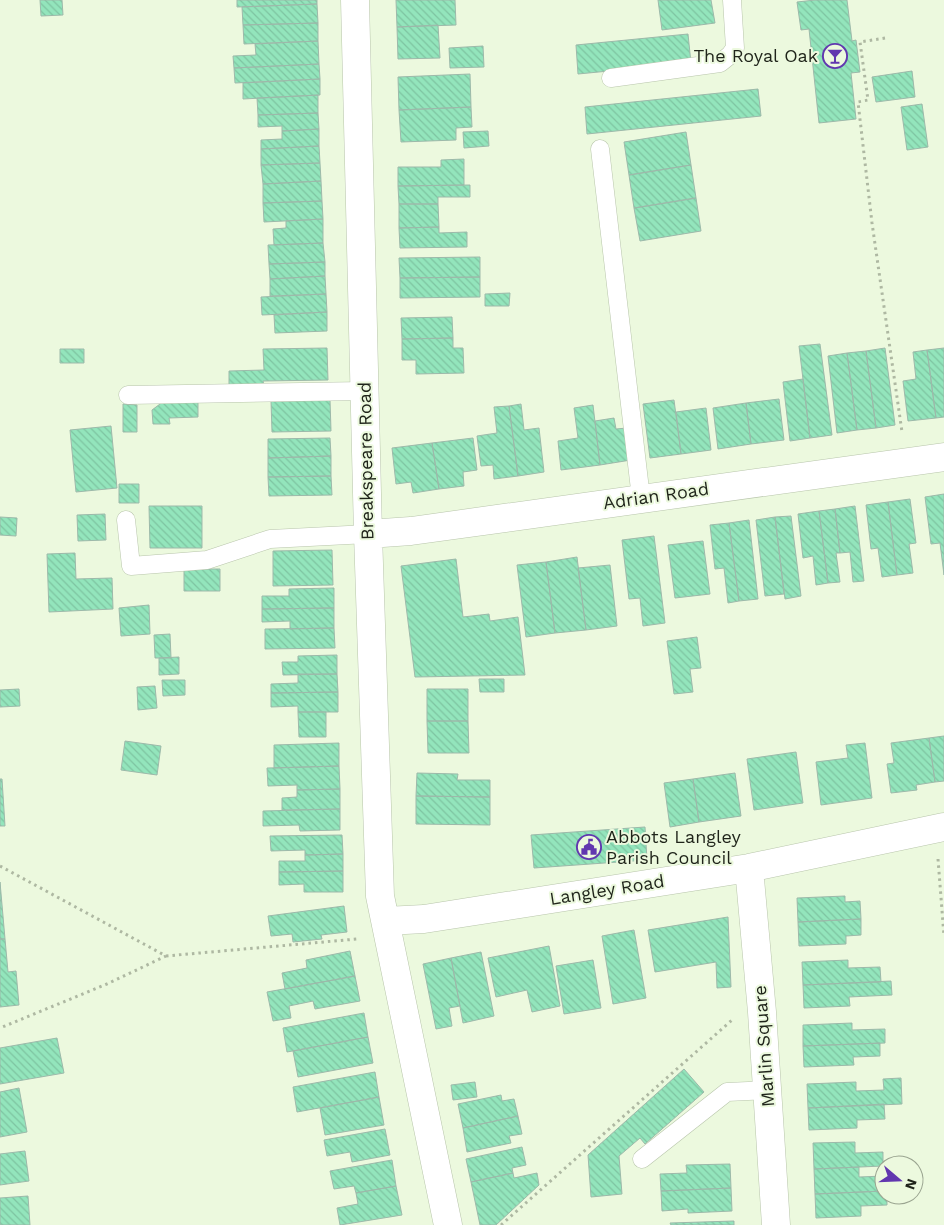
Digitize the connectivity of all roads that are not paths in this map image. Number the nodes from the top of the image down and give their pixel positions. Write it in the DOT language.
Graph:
graph roads {
  1 [pos="355,0"];
  2 [pos="732,0"];
  3 [pos="611,78"];
  4 [pos="600,148"];
  5 [pos="364,391"];
  6 [pos="128,395"];
  7 [pos="944,457"];
  8 [pos="641,498"];
  9 [pos="126,520"];
  10 [pos="368,534"];
  11 [pos="940,828"];
  12 [pos="749,868"];
  13 [pos="387,929"];
  14 [pos="767,1090"];
  15 [pos="642,1159"];
  16 [pos="448,1225"];
  17 [pos="776,1225"];
  1 -- 5 [label="street, Breakspeare Road"];
  2 -- 3 [label="lane"];
  4 -- 8 [label="lane"];
  5 -- 6 [label="lane"];
  5 -- 10 [label="street, Breakspeare Road"];
  7 -- 8 [label="street, Adrian Road"];
  8 -- 10 [label="street, Adrian Road"];
  9 -- 10 [label="lane"];
  10 -- 13 [label="street, Breakspeare Road"];
  11 -- 12 [label="street, Langley Road"];
  12 -- 13 [label="street, Langley Road"];
  12 -- 14 [label="street, Marlin Square"];
  13 -- 16 [label="street"];
  14 -- 15 [label="lane"];
  14 -- 17 [label="street, Marlin Square"];
}
